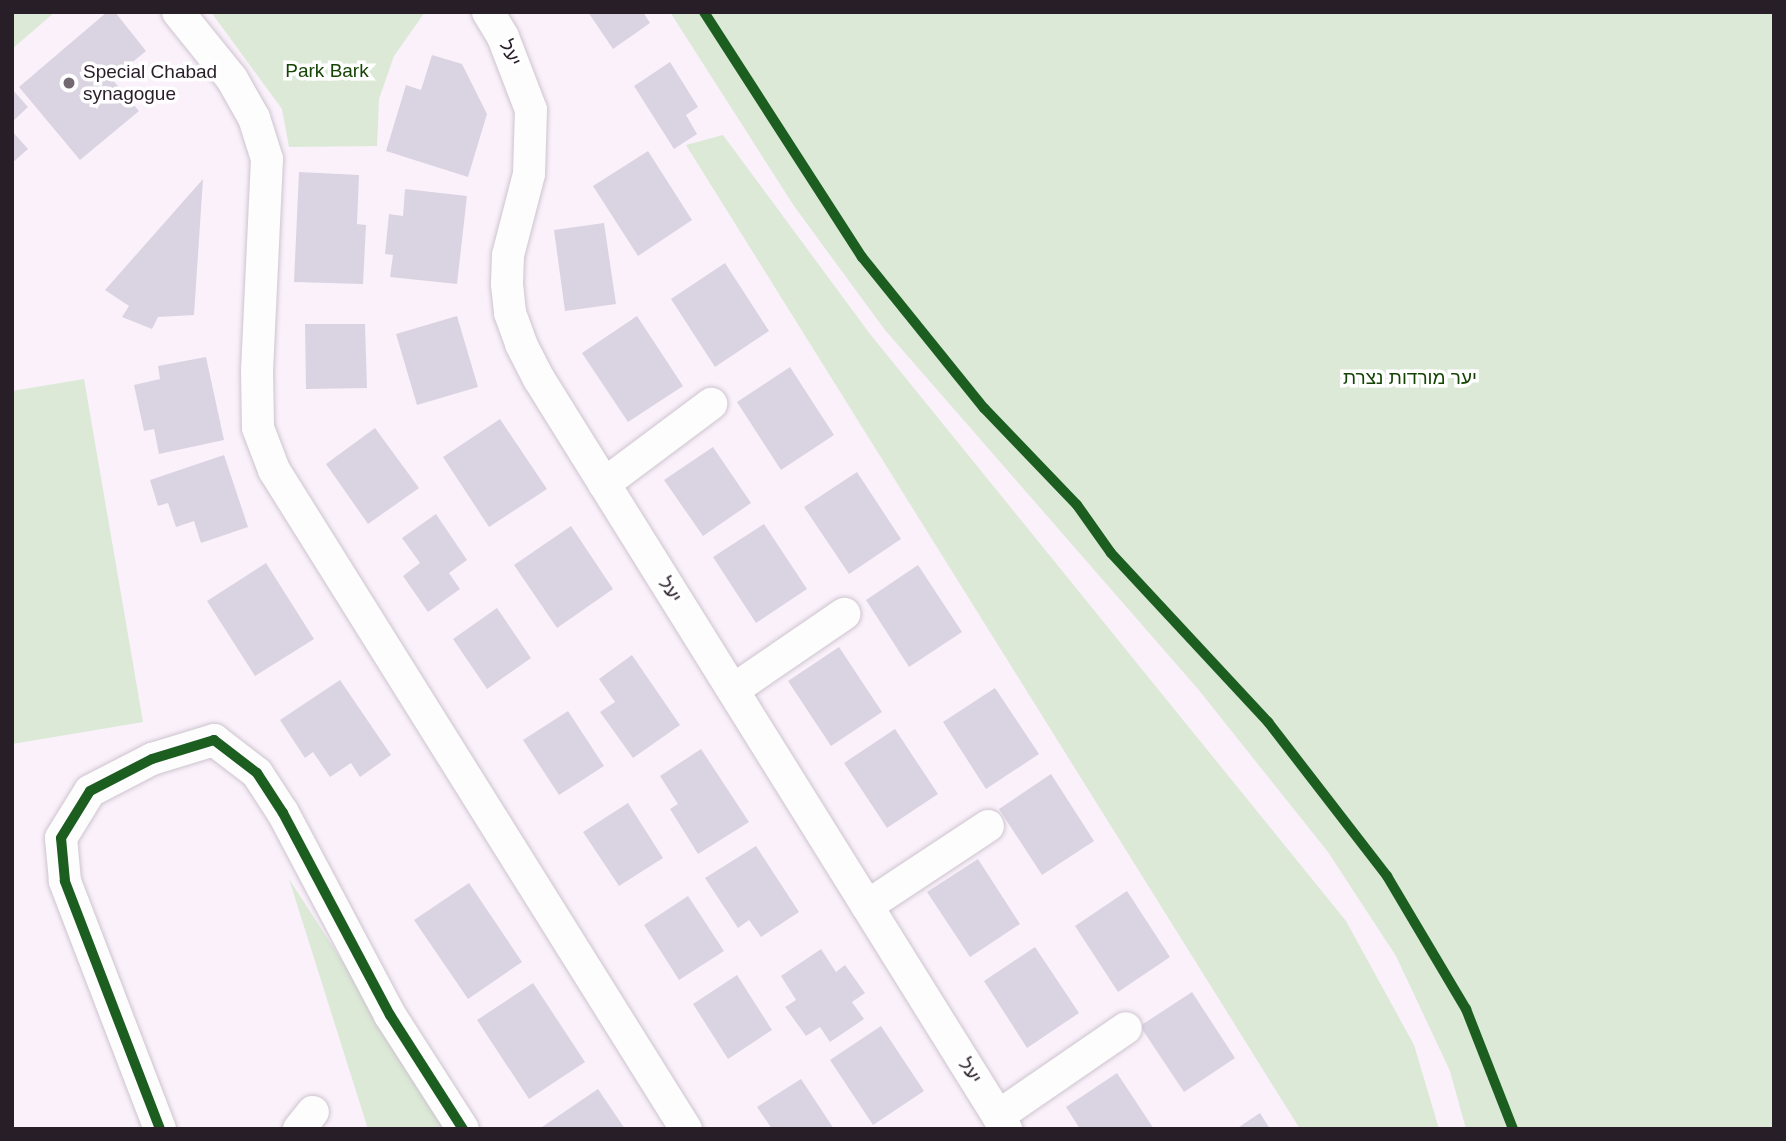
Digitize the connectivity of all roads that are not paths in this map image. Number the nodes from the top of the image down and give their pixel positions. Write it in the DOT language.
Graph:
graph roads {
  1 [pos="178,12"];
  2 [pos="488,12"];
  3 [pos="710,404"];
  4 [pos="604,484"];
  5 [pos="844,614"];
  6 [pos="733,690"];
  7 [pos="988,826"];
  8 [pos="867,906"];
  9 [pos="1126,1028"];
  10 [pos="1002,1123"];
  11 [pos="160,1129"];
  12 [pos="463,1129"];
  13 [pos="686,1129"];
  1 -- 13 [label="street"];
  2 -- 4 [label="street, יעל"];
  3 -- 4 [label="street"];
  4 -- 6 [label="street, יעל"];
  5 -- 6 [label="street"];
  6 -- 8 [label="street, יעל"];
  7 -- 8 [label="street"];
  8 -- 10 [label="street, יעל"];
  9 -- 10 [label="street"];
  11 -- 12 [label="street"];
}
